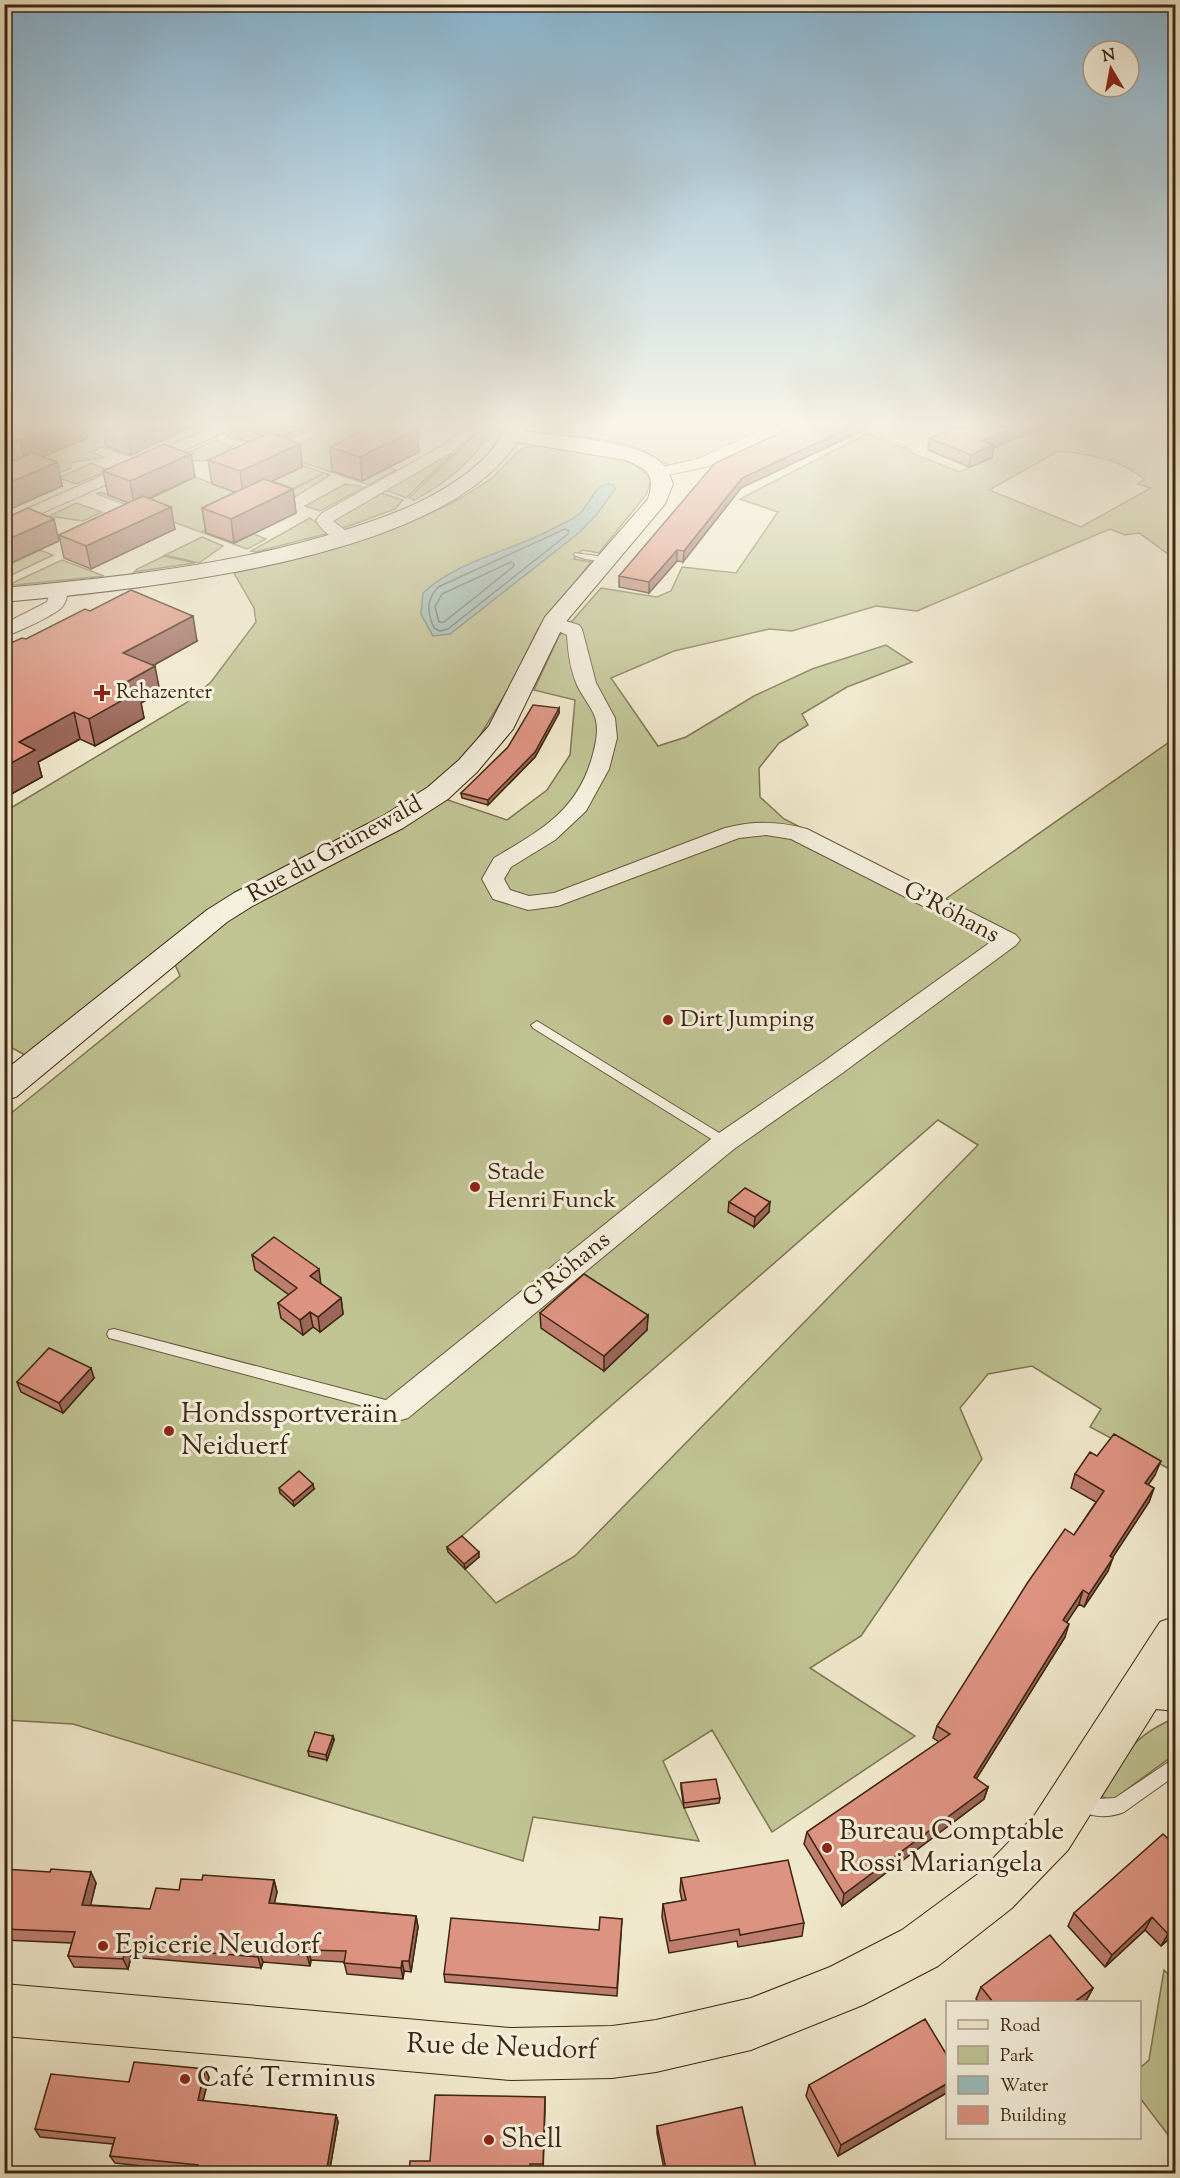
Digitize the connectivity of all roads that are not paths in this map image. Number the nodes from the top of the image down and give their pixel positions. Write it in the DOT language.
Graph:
graph roads {
  1 [pos="332,529"];
  2 [pos="370,529"];
  3 [pos="632,529"];
  4 [pos="346,537"];
  5 [pos="578,555"];
  6 [pos="605,559"];
  7 [pos="58,590"];
  8 [pos="4,595"];
  9 [pos="553,622"];
  10 [pos="4,631"];
  11 [pos="537,1025"];
  12 [pos="4,1089"];
  13 [pos="725,1142"];
  14 [pos="114,1335"];
  15 [pos="397,1409"];
  16 [pos="1176,1636"];
  17 [pos="1160,1688"];
  18 [pos="1176,1765"];
  19 [pos="1074,1795"];
  20 [pos="4,2010"];
  1 -- 4 [label="street"];
  2 -- 4 [label="main road"];
  3 -- 6 [label="main road, Rue du Grünewald"];
  4 -- 7 [label="main road"];
  5 -- 6 [label="lane"];
  6 -- 9 [label="main road, Rue du Grünewald"];
  7 -- 8 [label="main road"];
  7 -- 10 [label="street"];
  9 -- 12 [label="main road, Rue du Grünewald"];
  9 -- 13 [label="street, G'Röhans"];
  11 -- 13 [label="lane"];
  13 -- 15 [label="street, G'Röhans"];
  14 -- 15 [label="lane"];
  16 -- 17 [label="main road, Rue de Neudorf"];
  17 -- 19 [label="main road, Rue de Neudorf"];
  18 -- 19 [label="lane"];
  19 -- 20 [label="main road, Rue de Neudorf"];
}
